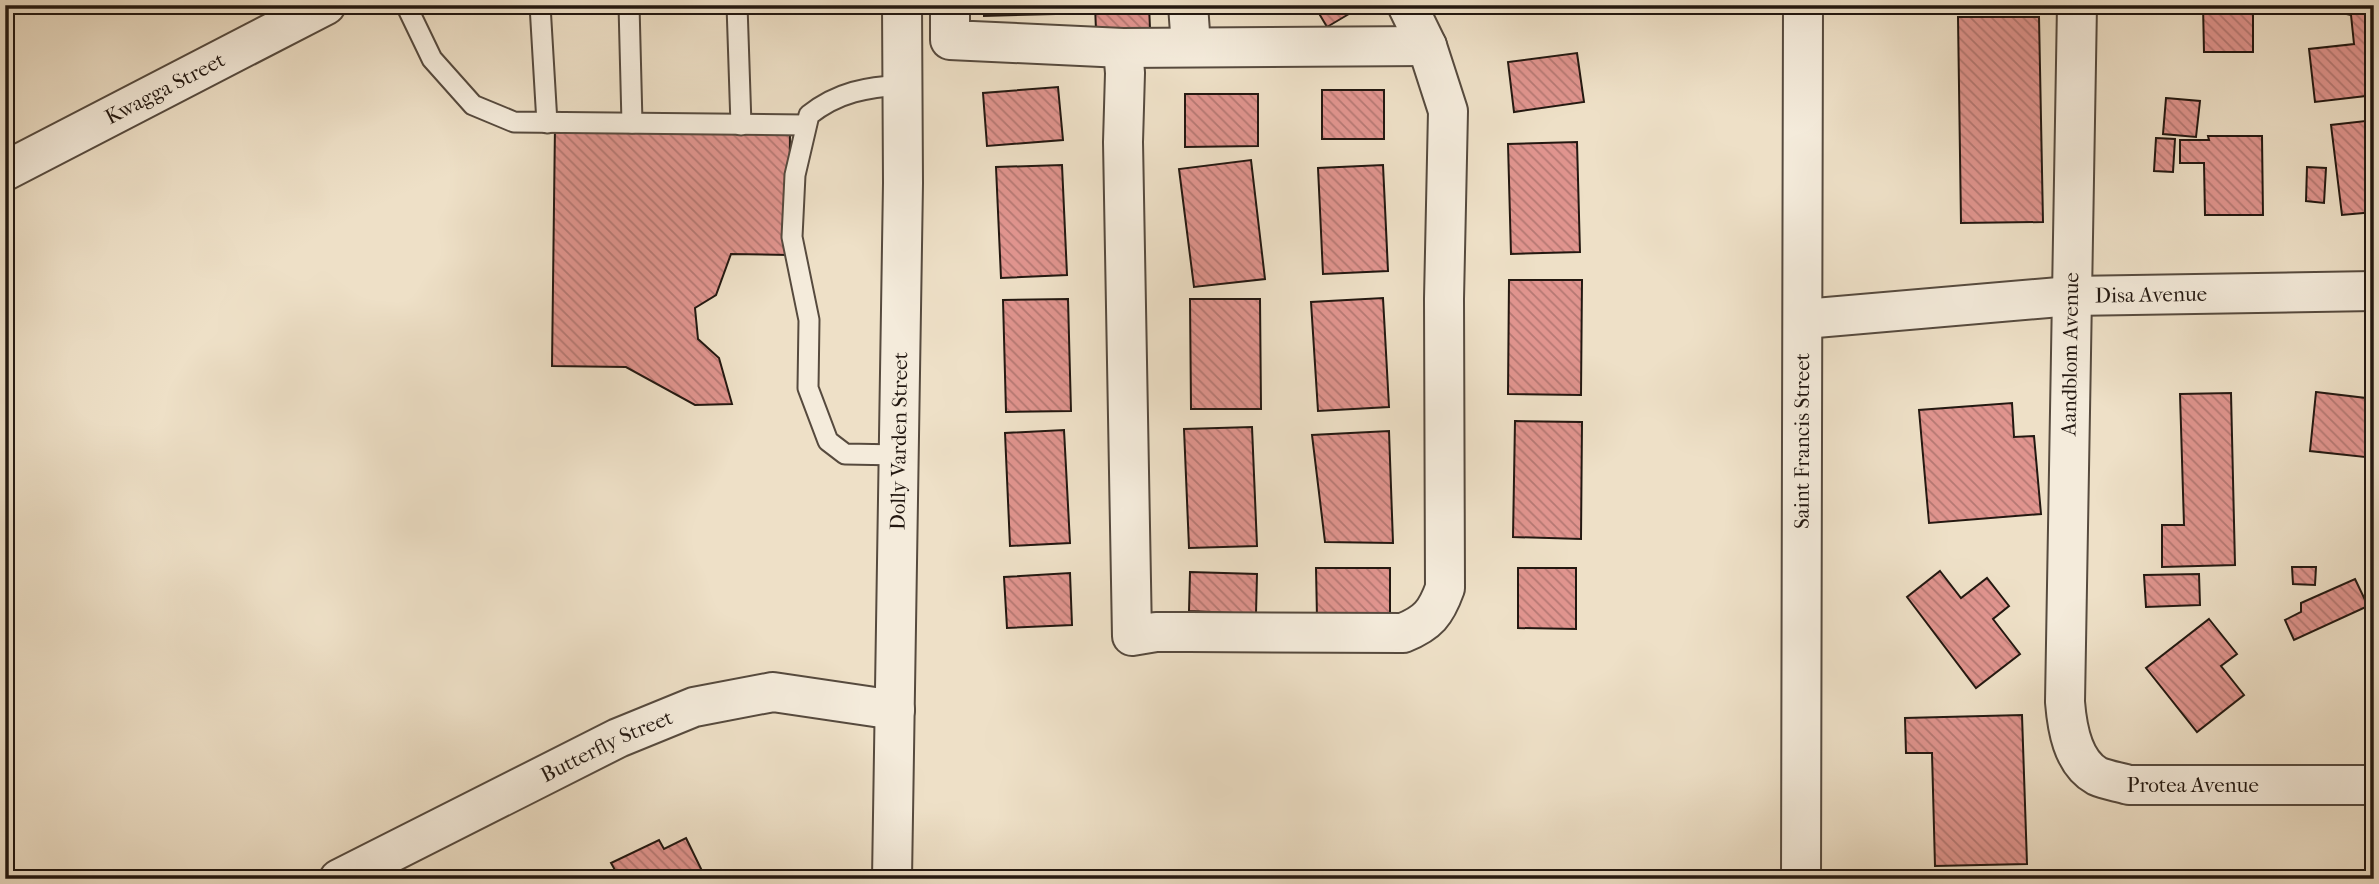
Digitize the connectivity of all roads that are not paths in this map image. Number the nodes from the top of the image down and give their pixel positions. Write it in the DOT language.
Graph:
graph roads {
  1 [pos="326,5"];
  2 [pos="406,5"];
  3 [pos="540,5"];
  4 [pos="629,5"];
  5 [pos="737,5"];
  6 [pos="902,5"];
  7 [pos="950,5"];
  8 [pos="1188,5"];
  9 [pos="1407,5"];
  10 [pos="1803,5"];
  11 [pos="2077,5"];
  12 [pos="1191,46"];
  13 [pos="1427,46"];
  14 [pos="1123,48"];
  15 [pos="903,85"];
  16 [pos="547,123"];
  17 [pos="632,123"];
  18 [pos="741,125"];
  19 [pos="806,125"];
  20 [pos="5,171"];
  21 [pos="2374,291"];
  22 [pos="2071,296"];
  23 [pos="1804,319"];
  24 [pos="900,455"];
  25 [pos="2064,702"];
  26 [pos="895,710"];
  27 [pos="2374,785"];
  28 [pos="339,879"];
  29 [pos="892,879"];
  30 [pos="1801,879"];
  1 -- 20 [label="street, Kwagga Street"];
  2 -- 16 [label="lane"];
  3 -- 16 [label="lane"];
  4 -- 17 [label="lane"];
  5 -- 18 [label="lane"];
  6 -- 15 [label="street, Dolly Varden Street"];
  7 -- 14 [label="street"];
  8 -- 12 [label="street"];
  9 -- 13 [label="street"];
  10 -- 23 [label="street, Saint Francis Street"];
  11 -- 22 [label="street, Aandblom Avenue"];
  12 -- 13 [label="street"];
  12 -- 14 [label="street"];
  13 -- 14 [label="street"];
  15 -- 19 [label="lane"];
  15 -- 24 [label="street, Dolly Varden Street"];
  16 -- 17 [label="lane"];
  17 -- 18 [label="lane"];
  18 -- 19 [label="lane"];
  19 -- 24 [label="lane"];
  21 -- 22 [label="street, Disa Avenue"];
  22 -- 23 [label="street, Disa Avenue"];
  22 -- 25 [label="street, Aandblom Avenue"];
  23 -- 30 [label="street, Saint Francis Street"];
  24 -- 26 [label="street, Dolly Varden Street"];
  25 -- 27 [label="street, Protea Avenue"];
  26 -- 28 [label="street, Butterfly Street"];
  26 -- 29 [label="street, Dolly Varden Street"];
}
